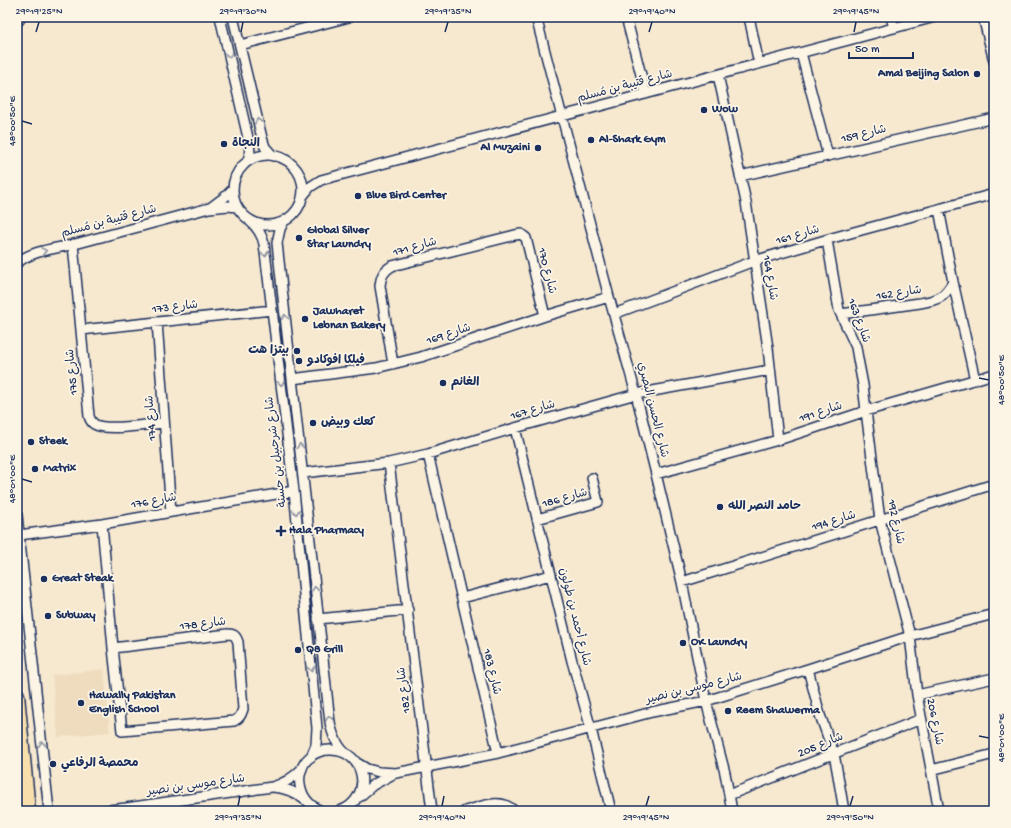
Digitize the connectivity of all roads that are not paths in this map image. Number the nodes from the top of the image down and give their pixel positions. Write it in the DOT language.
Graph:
graph roads {
  1 [pos="220,17"];
  2 [pos="233,17"];
  3 [pos="349,17"];
  4 [pos="536,17"];
  5 [pos="626,17"];
  6 [pos="749,17"];
  7 [pos="891,17"];
  8 [pos="935,17"];
  9 [pos="983,17"];
  10 [pos="894,28"];
  11 [pos="240,45"];
  12 [pos="801,52"];
  13 [pos="994,61"];
  14 [pos="759,64"];
  15 [pos="718,75"];
  16 [pos="646,94"];
  17 [pos="562,116"];
  18 [pos="994,118"];
  19 [pos="273,156"];
  20 [pos="828,156"];
  21 [pos="247,162"];
  22 [pos="740,176"];
  23 [pos="300,177"];
  24 [pos="322,180"];
  25 [pos="233,189"];
  26 [pos="994,194"];
  27 [pos="302,197"];
  28 [pos="237,207"];
  29 [pos="209,208"];
  30 [pos="939,210"];
  31 [pos="250,220"];
  32 [pos="284,221"];
  33 [pos="521,234"];
  34 [pos="827,240"];
  35 [pos="74,244"];
  36 [pos="754,261"];
  37 [pos="17,263"];
  38 [pos="953,282"];
  39 [pos="609,297"];
  40 [pos="272,310"];
  41 [pos="614,314"];
  42 [pos="841,314"];
  43 [pos="545,316"];
  44 [pos="157,322"];
  45 [pos="81,330"];
  46 [pos="393,364"];
  47 [pos="770,370"];
  48 [pos="994,374"];
  49 [pos="292,379"];
  50 [pos="975,380"];
  51 [pos="636,394"];
  52 [pos="866,411"];
  53 [pos="164,423"];
  54 [pos="515,428"];
  55 [pos="778,440"];
  56 [pos="428,454"];
  57 [pos="389,463"];
  58 [pos="303,473"];
  59 [pos="656,474"];
  60 [pos="592,478"];
  61 [pos="994,484"];
  62 [pos="294,491"];
  63 [pos="171,512"];
  64 [pos="17,515"];
  65 [pos="537,519"];
  66 [pos="880,520"];
  67 [pos="102,524"];
  68 [pos="19,535"];
  69 [pos="551,575"];
  70 [pos="682,582"];
  71 [pos="462,598"];
  72 [pos="408,610"];
  73 [pos="994,614"];
  74 [pos="318,619"];
  75 [pos="910,636"];
  76 [pos="113,648"];
  77 [pos="808,669"];
  78 [pos="994,678"];
  79 [pos="17,695"];
  80 [pos="917,695"];
  81 [pos="706,700"];
  82 [pos="921,719"];
  83 [pos="591,729"];
  84 [pos="345,753"];
  85 [pos="498,753"];
  86 [pos="834,754"];
  87 [pos="994,754"];
  88 [pos="311,757"];
  89 [pos="357,763"];
  90 [pos="426,767"];
  91 [pos="302,769"];
  92 [pos="931,770"];
  93 [pos="396,773"];
  94 [pos="272,787"];
  95 [pos="729,795"];
  96 [pos="181,800"];
  97 [pos="356,800"];
  98 [pos="312,807"];
  99 [pos="511,808"];
  100 [pos="28,811"];
  101 [pos="50,811"];
  102 [pos="101,811"];
  103 [pos="178,811"];
  104 [pos="321,811"];
  105 [pos="340,811"];
  106 [pos="350,811"];
  107 [pos="432,811"];
  108 [pos="466,811"];
  109 [pos="611,811"];
  110 [pos="732,811"];
  111 [pos="844,811"];
  112 [pos="939,811"];
  1 -- 21 [label="street, one-way"];
  2 -- 11 [label="street"];
  3 -- 11 [label="street"];
  4 -- 17 [label="street, شارع الحسن البصري"];
  5 -- 16 [label="street"];
  6 -- 14 [label="street"];
  7 -- 10 [label="street"];
  8 -- 10 [label="street, شارع قتيبة بن مُسلم"];
  9 -- 13 [label="street"];
  10 -- 12 [label="street, شارع قتيبة بن مُسلم"];
  19 -- 11 [label="street, one-way"];
  12 -- 14 [label="street, شارع قتيبة بن مُسلم"];
  12 -- 20 [label="street"];
  14 -- 15 [label="street, شارع قتيبة بن مُسلم"];
  15 -- 16 [label="street, شارع قتيبة بن مُسلم"];
  15 -- 22 [label="street, شارع 164"];
  16 -- 17 [label="street, شارع قتيبة بن مُسلم"];
  17 -- 24 [label="street, شارع قتيبة بن مُسلم"];
  17 -- 39 [label="street, شارع الحسن البصري"];
  18 -- 20 [label="street, شارع 159"];
  19 -- 21 [label="street"];
  19 -- 23 [label="street"];
  20 -- 22 [label="street, شارع 159"];
  21 -- 25 [label="street"];
  22 -- 36 [label="street, شارع 164"];
  23 -- 24 [label="street, شارع قتيبة بن مُسلم"];
  23 -- 27 [label="street"];
  24 -- 27 [label="street, شارع قتيبة بن مُسلم"];
  25 -- 28 [label="street"];
  25 -- 29 [label="street, شارع قتيبة بن مُسلم"];
  26 -- 30 [label="street, شارع 161"];
  27 -- 32 [label="street"];
  28 -- 29 [label="street, شارع قتيبة بن مُسلم"];
  28 -- 31 [label="street"];
  29 -- 35 [label="street, شارع قتيبة بن مُسلم"];
  30 -- 34 [label="street, شارع 161"];
  30 -- 38 [label="street"];
  31 -- 32 [label="street"];
  31 -- 40 [label="street, شارع شرحبيل بن حسنة, one-way"];
  49 -- 32 [label="street, شارع شرحبيل بن حسنة, one-way"];
  33 -- 43 [label="street, شارع 170"];
  33 -- 46 [label="street, شارع 171"];
  34 -- 36 [label="street, شارع 161"];
  34 -- 42 [label="street, شارع 163"];
  37 -- 35 [label="street, شارع قتيبة بن مُسلم, one-way"];
  35 -- 45 [label="street, شارع 175"];
  36 -- 41 [label="street, شارع 161"];
  36 -- 47 [label="street, شارع 164"];
  38 -- 42 [label="street, شارع 162"];
  38 -- 50 [label="street"];
  39 -- 41 [label="street, شارع الحسن البصري"];
  39 -- 43 [label="street, شارع 169"];
  40 -- 44 [label="street, شارع 173"];
  40 -- 62 [label="street, شارع شرحبيل بن حسنة, one-way"];
  41 -- 51 [label="street, شارع الحسن البصري"];
  42 -- 52 [label="street, شارع 163"];
  43 -- 46 [label="street, شارع 169"];
  44 -- 45 [label="street, شارع 173"];
  44 -- 53 [label="street, شارع 174"];
  45 -- 53 [label="street, شارع 175"];
  46 -- 49 [label="street, شارع 169"];
  47 -- 51 [label="street, شارع 167"];
  47 -- 55 [label="street, شارع 164"];
  48 -- 50 [label="street, شارع 191"];
  58 -- 49 [label="street, شارع شرحبيل بن حسنة, one-way"];
  50 -- 52 [label="street, شارع 191"];
  51 -- 54 [label="street, شارع 167"];
  51 -- 59 [label="street, شارع الحسن البصري"];
  52 -- 55 [label="street, شارع 191"];
  52 -- 66 [label="street, شارع 192"];
  53 -- 63 [label="street, شارع 174"];
  54 -- 56 [label="street, شارع 167"];
  54 -- 65 [label="street, شارع أحمد بن طولون"];
  55 -- 59 [label="street, شارع 191"];
  56 -- 57 [label="street, شارع 167"];
  56 -- 71 [label="street, شارع 183"];
  57 -- 58 [label="street, شارع 167"];
  57 -- 72 [label="street, شارع 182"];
  74 -- 58 [label="street, شارع شرحبيل بن حسنة, one-way"];
  59 -- 70 [label="street, شارع الحسن البصري"];
  60 -- 65 [label="street, شارع 186"];
  61 -- 66 [label="street, شارع 194"];
  62 -- 63 [label="street, شارع 176"];
  62 -- 88 [label="street, شارع شرحبيل بن حسنة, one-way"];
  63 -- 67 [label="street, شارع 176"];
  64 -- 68 [label="street"];
  65 -- 69 [label="street, شارع أحمد بن طولون"];
  66 -- 70 [label="street, شارع 194"];
  66 -- 75 [label="street, شارع 192"];
  67 -- 68 [label="street, شارع 176"];
  67 -- 76 [label="street"];
  101 -- 68 [label="street, one-way"];
  69 -- 71 [label="street"];
  69 -- 83 [label="street, شارع أحمد بن طولون"];
  70 -- 81 [label="street, شارع الحسن البصري"];
  71 -- 85 [label="street, شارع 183"];
  72 -- 74 [label="street"];
  72 -- 90 [label="street, شارع 182"];
  73 -- 75 [label="street, شارع موسى بن نصير"];
  84 -- 74 [label="street, شارع شرحبيل بن حسنة, one-way"];
  75 -- 77 [label="street, شارع موسى بن نصير"];
  75 -- 80 [label="street, شارع 206"];
  76 -- 76 [label="street, شارع 178"];
  77 -- 81 [label="street, شارع موسى بن نصير"];
  77 -- 86 [label="street"];
  78 -- 80 [label="street"];
  79 -- 100 [label="highway"];
  80 -- 82 [label="street, شارع 206"];
  81 -- 83 [label="street, شارع موسى بن نصير"];
  81 -- 95 [label="street, شارع الحسن البصري"];
  82 -- 86 [label="street, شارع 205"];
  82 -- 92 [label="street, شارع 206"];
  83 -- 85 [label="street, شارع موسى بن نصير"];
  83 -- 109 [label="street, شارع أحمد بن طولون"];
  84 -- 88 [label="street"];
  84 -- 89 [label="street, شارع شرحبيل بن حسنة"];
  85 -- 90 [label="street, شارع موسى بن نصير"];
  86 -- 95 [label="street, شارع 205"];
  86 -- 111 [label="street"];
  87 -- 92 [label="street"];
  88 -- 91 [label="street, شارع موسى بن نصير"];
  89 -- 93 [label="street, شارع موسى بن نصير"];
  89 -- 97 [label="street"];
  90 -- 93 [label="street, شارع موسى بن نصير"];
  90 -- 107 [label="street, شارع 182"];
  91 -- 94 [label="street, شارع موسى بن نصير"];
  91 -- 98 [label="street"];
  92 -- 112 [label="street, شارع 206"];
  93 -- 97 [label="street, شارع موسى بن نصير"];
  94 -- 96 [label="street, شارع موسى بن نصير"];
  94 -- 98 [label="street, شارع موسى بن نصير"];
  95 -- 110 [label="street, شارع الحسن البصري"];
  96 -- 102 [label="street, شارع موسى بن نصير"];
  96 -- 103 [label="street"];
  97 -- 105 [label="street, شارع موسى بن نصير"];
  97 -- 106 [label="street"];
  98 -- 104 [label="street, شارع موسى بن نصير"];
  99 -- 108 [label="street"];
}
